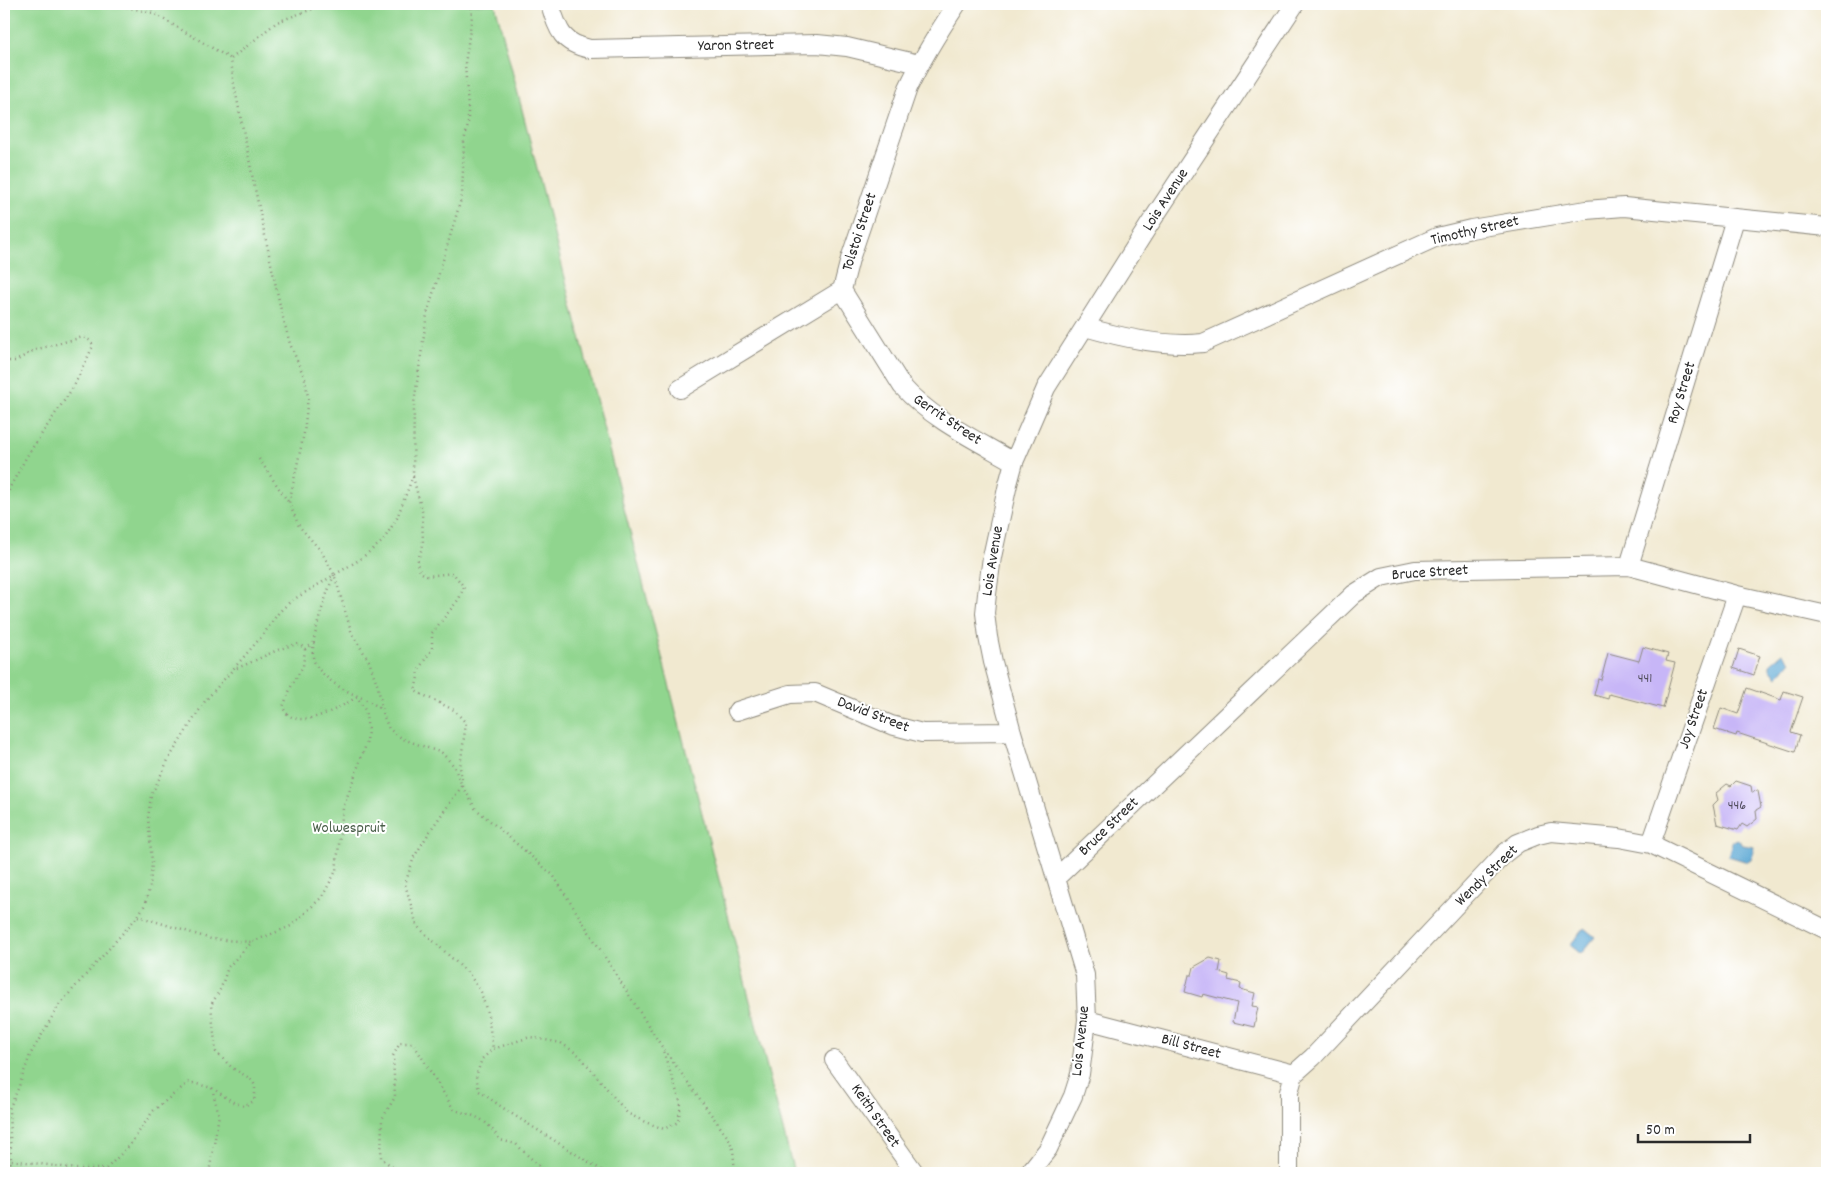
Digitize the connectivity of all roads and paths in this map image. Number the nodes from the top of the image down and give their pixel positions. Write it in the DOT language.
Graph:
graph roads {
  1 [pos="112,4"];
  2 [pos="151,4"];
  3 [pos="326,4"];
  4 [pos="471,4"];
  5 [pos="550,4"];
  6 [pos="957,4"];
  7 [pos="1295,4"];
  8 [pos="153,13"];
  9 [pos="231,59"];
  10 [pos="919,64"];
  11 [pos="1735,219"];
  12 [pos="1827,227"];
  13 [pos="842,290"];
  14 [pos="1085,327"];
  15 [pos="4,361"];
  16 [pos="680,389"];
  17 [pos="259,458"];
  18 [pos="1014,462"];
  19 [pos="413,476"];
  20 [pos="289,503"];
  21 [pos="4,509"];
  22 [pos="1629,566"];
  23 [pos="334,574"];
  24 [pos="1737,595"];
  25 [pos="1827,615"];
  26 [pos="315,643"];
  27 [pos="304,649"];
  28 [pos="233,669"];
  29 [pos="357,697"];
  30 [pos="383,710"];
  31 [pos="737,711"];
  32 [pos="1012,732"];
  33 [pos="462,786"];
  34 [pos="1651,844"];
  35 [pos="1056,878"];
  36 [pos="138,916"];
  37 [pos="1827,930"];
  38 [pos="252,942"];
  39 [pos="1087,1020"];
  40 [pos="660,1044"];
  41 [pos="493,1049"];
  42 [pos="834,1060"];
  43 [pos="1294,1074"];
  44 [pos="212,1088"];
  45 [pos="8,1110"];
  46 [pos="4,1112"];
  47 [pos="11,1160"];
  48 [pos="4,1166"];
  49 [pos="9,1173"];
  50 [pos="209,1173"];
  51 [pos="400,1173"];
  52 [pos="546,1173"];
  53 [pos="606,1173"];
  54 [pos="734,1173"];
  55 [pos="915,1173"];
  56 [pos="1029,1173"];
  57 [pos="1289,1173"];
  1 -- 8 [label="path"];
  2 -- 8 [label="path"];
  3 -- 9 [label="path"];
  4 -- 19 [label="path"];
  5 -- 10 [label="street, Yaron Street"];
  6 -- 10 [label="street, Tolstoi Street"];
  7 -- 14 [label="street, Lois Avenue"];
  8 -- 9 [label="path"];
  9 -- 20 [label="path"];
  10 -- 13 [label="street, Tolstoi Street"];
  11 -- 12 [label="street, Timothy Street"];
  11 -- 14 [label="street, Timothy Street"];
  11 -- 22 [label="street, Roy Street"];
  13 -- 16 [label="street, Tolstoi Street"];
  13 -- 18 [label="street, Gerrit Street"];
  14 -- 18 [label="street, Lois Avenue"];
  15 -- 21 [label="path"];
  17 -- 20 [label="path"];
  18 -- 32 [label="street, Lois Avenue"];
  19 -- 23 [label="path"];
  19 -- 33 [label="path"];
  20 -- 23 [label="path"];
  22 -- 24 [label="street, Bruce Street"];
  22 -- 35 [label="street, Bruce Street"];
  23 -- 26 [label="path"];
  23 -- 28 [label="path"];
  23 -- 30 [label="path"];
  24 -- 25 [label="street, Bruce Street"];
  24 -- 34 [label="street, Joy Street"];
  26 -- 27 [label="path"];
  26 -- 29 [label="path"];
  27 -- 28 [label="path"];
  27 -- 29 [label="path"];
  28 -- 36 [label="path"];
  29 -- 30 [label="path"];
  29 -- 38 [label="path"];
  30 -- 33 [label="path"];
  31 -- 32 [label="street, David Street"];
  32 -- 35 [label="street, Lois Avenue"];
  33 -- 40 [label="path"];
  33 -- 41 [label="path"];
  34 -- 37 [label="street, Wendy Street"];
  34 -- 43 [label="street, Wendy Street"];
  35 -- 39 [label="street, Lois Avenue"];
  36 -- 38 [label="path"];
  36 -- 45 [label="path"];
  38 -- 44 [label="path"];
  39 -- 43 [label="street, Bill Street"];
  39 -- 56 [label="street, Lois Avenue"];
  40 -- 41 [label="path"];
  40 -- 54 [label="path"];
  41 -- 53 [label="path"];
  42 -- 55 [label="street, Keith Street"];
  43 -- 57 [label="street"];
  44 -- 47 [label="path"];
  44 -- 50 [label="path"];
  45 -- 46 [label="path"];
  45 -- 47 [label="path"];
  47 -- 48 [label="path"];
  47 -- 49 [label="path"];
  51 -- 52 [label="path"];
}
